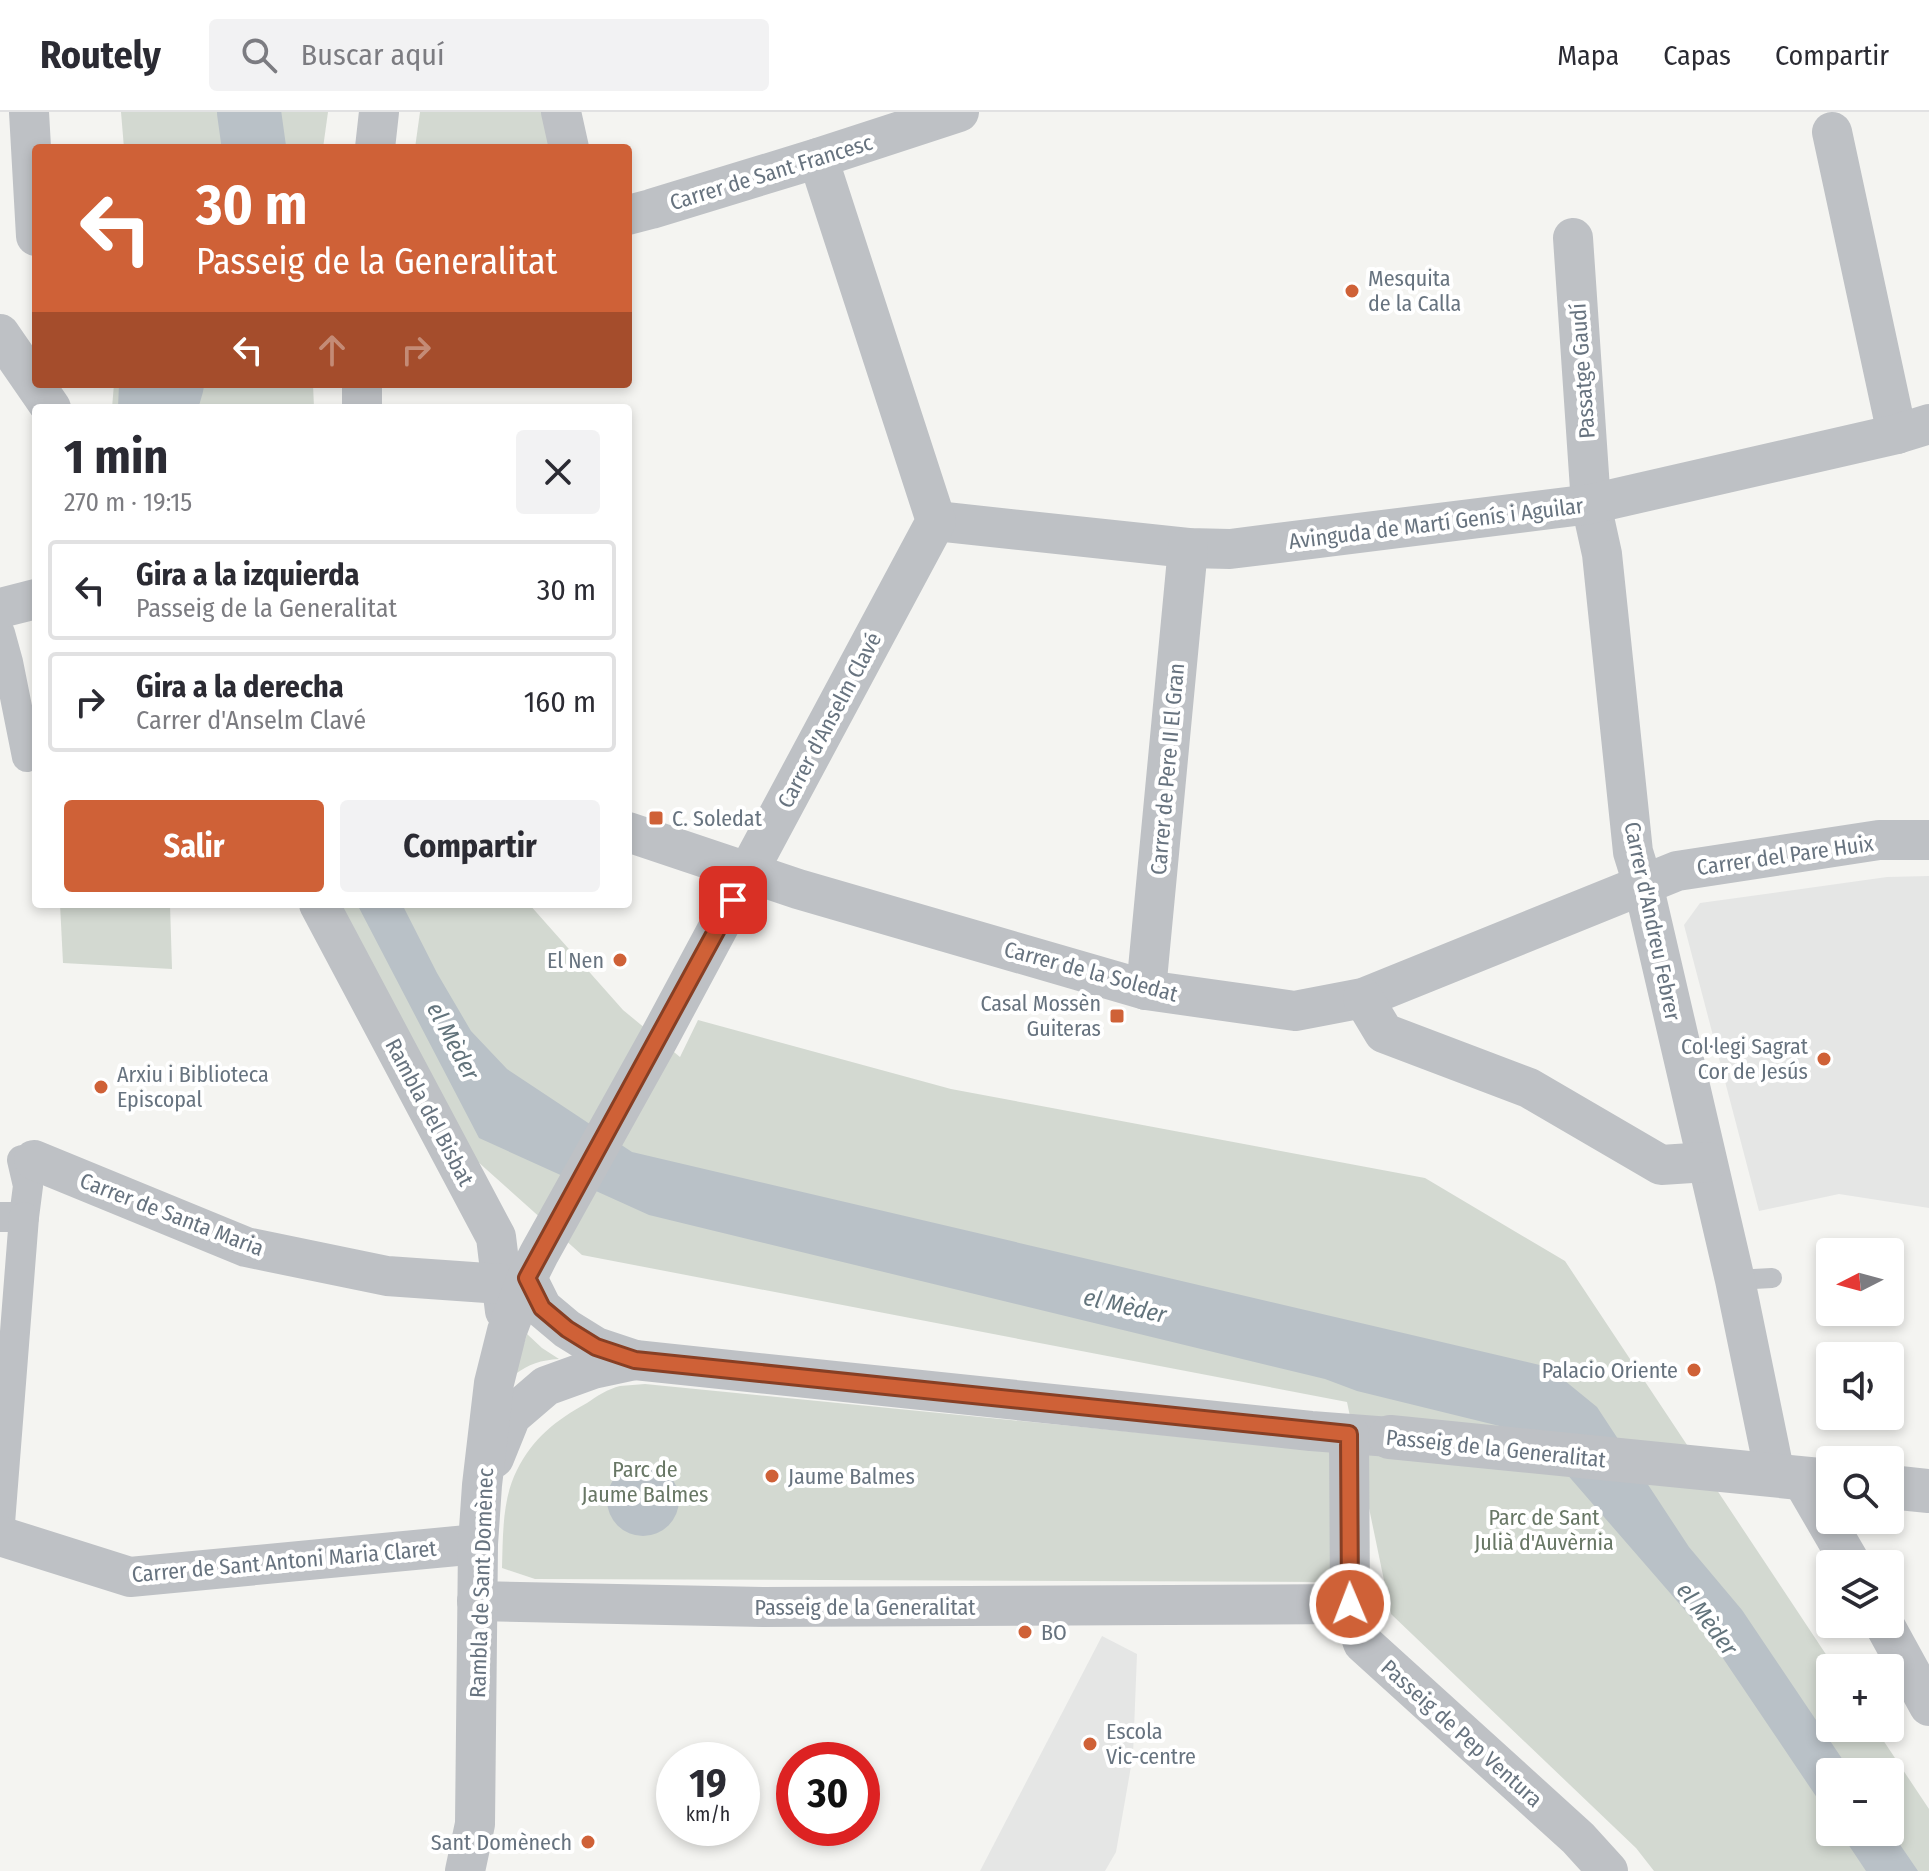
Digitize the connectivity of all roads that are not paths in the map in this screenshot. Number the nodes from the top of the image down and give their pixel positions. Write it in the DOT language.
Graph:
graph roads {
  1 [pos="29,112"];
  2 [pos="379,112"];
  3 [pos="561,112"];
  4 [pos="959,112"];
  5 [pos="1832,132"];
  6 [pos="375,144"];
  7 [pos="568,144"];
  8 [pos="818,158"];
  9 [pos="32,165"];
  10 [pos="632,214"];
  11 [pos="1573,238"];
  12 [pos="0,334"];
  13 [pos="32,375"];
  14 [pos="1913,429"];
  15 [pos="1591,504"];
  16 [pos="936,521"];
  17 [pos="1188,548"];
  18 [pos="32,600"];
  19 [pos="0,608"];
  20 [pos="0,633"];
  21 [pos="27,757"];
  22 [pos="632,833"];
  23 [pos="1929,840"];
  24 [pos="748,872"];
  25 [pos="1643,884"];
  26 [pos="321,908"];
  27 [pos="1146,990"];
  28 [pos="1363,998"];
  29 [pos="34,1160"];
  30 [pos="1707,1162"];
  31 [pos="12,1217"];
  32 [pos="522,1272"];
  33 [pos="507,1331"];
  34 [pos="635,1360"];
  35 [pos="1370,1435"];
  36 [pos="1786,1476"];
  37 [pos="482,1485"];
  38 [pos="1904,1488"];
  39 [pos="1929,1491"];
  40 [pos="0,1523"];
  41 [pos="0,1536"];
  42 [pos="478,1544"];
  43 [pos="1841,1550"];
  44 [pos="477,1601"];
  45 [pos="1350,1604"];
  46 [pos="1892,1638"];
  47 [pos="1929,1706"];
  48 [pos="465,1871"];
  49 [pos="1608,1871"];
  1 -- 9 [label="street"];
  2 -- 6 [label="street"];
  3 -- 7 [label="street"];
  4 -- 8 [label="street, Carrer de Sant Francesc"];
  5 -- 14 [label="street"];
  8 -- 10 [label="street, Carrer de Sant Francesc"];
  8 -- 16 [label="street"];
  11 -- 15 [label="street, Passatge Gaudí"];
  12 -- 13 [label="street"];
  14 -- 15 [label="street, Avinguda de Martí Genís i Aguilar"];
  15 -- 17 [label="street, Avinguda de Martí Genís i Aguilar"];
  15 -- 25 [label="street, Carrer d'Andreu Febrer"];
  16 -- 17 [label="street, Avinguda de Martí Genís i Aguilar"];
  16 -- 24 [label="street, Carrer d'Anselm Clavé"];
  17 -- 27 [label="street, Carrer de Pere II El Gran"];
  18 -- 19 [label="street"];
  20 -- 21 [label="street"];
  22 -- 24 [label="street, Carrer de la Soledat"];
  23 -- 25 [label="street, Carrer del Pare Huix"];
  24 -- 27 [label="street, Carrer de la Soledat"];
  24 -- 32 [label="street, Carrer d'Anselm Clavé"];
  25 -- 28 [label="street, Carrer de la Soledat"];
  25 -- 30 [label="street, Carrer d'Andreu Febrer"];
  26 -- 32 [label="street, Rambla del Bisbat"];
  27 -- 28 [label="street, Carrer de la Soledat"];
  28 -- 30 [label="street"];
  29 -- 31 [label="street"];
  29 -- 32 [label="street, Carrer de Santa Maria"];
  30 -- 36 [label="street, Carrer d'Andreu Febrer"];
  31 -- 40 [label="street"];
  32 -- 33 [label="street, Rambla del Bisbat"];
  32 -- 34 [label="street, Passeig de la Generalitat"];
  33 -- 37 [label="street, Rambla de Sant Domènec"];
  34 -- 35 [label="street, Passeig de la Generalitat"];
  34 -- 37 [label="street"];
  35 -- 36 [label="street, Passeig de la Generalitat"];
  35 -- 45 [label="street, Passeig de Pep Ventura"];
  36 -- 43 [label="street, Carrer d'Andreu Febrer"];
  37 -- 42 [label="street, Rambla de Sant Domènec"];
  38 -- 39 [label="street"];
  41 -- 42 [label="street, Carrer de Sant Antoni Maria Claret"];
  42 -- 44 [label="street, Rambla de Sant Domènec"];
  44 -- 45 [label="street, Passeig de la Generalitat"];
  44 -- 48 [label="street, Rambla de Sant Domènec"];
  45 -- 49 [label="street, Passeig de Pep Ventura"];
  46 -- 47 [label="street"];
}
